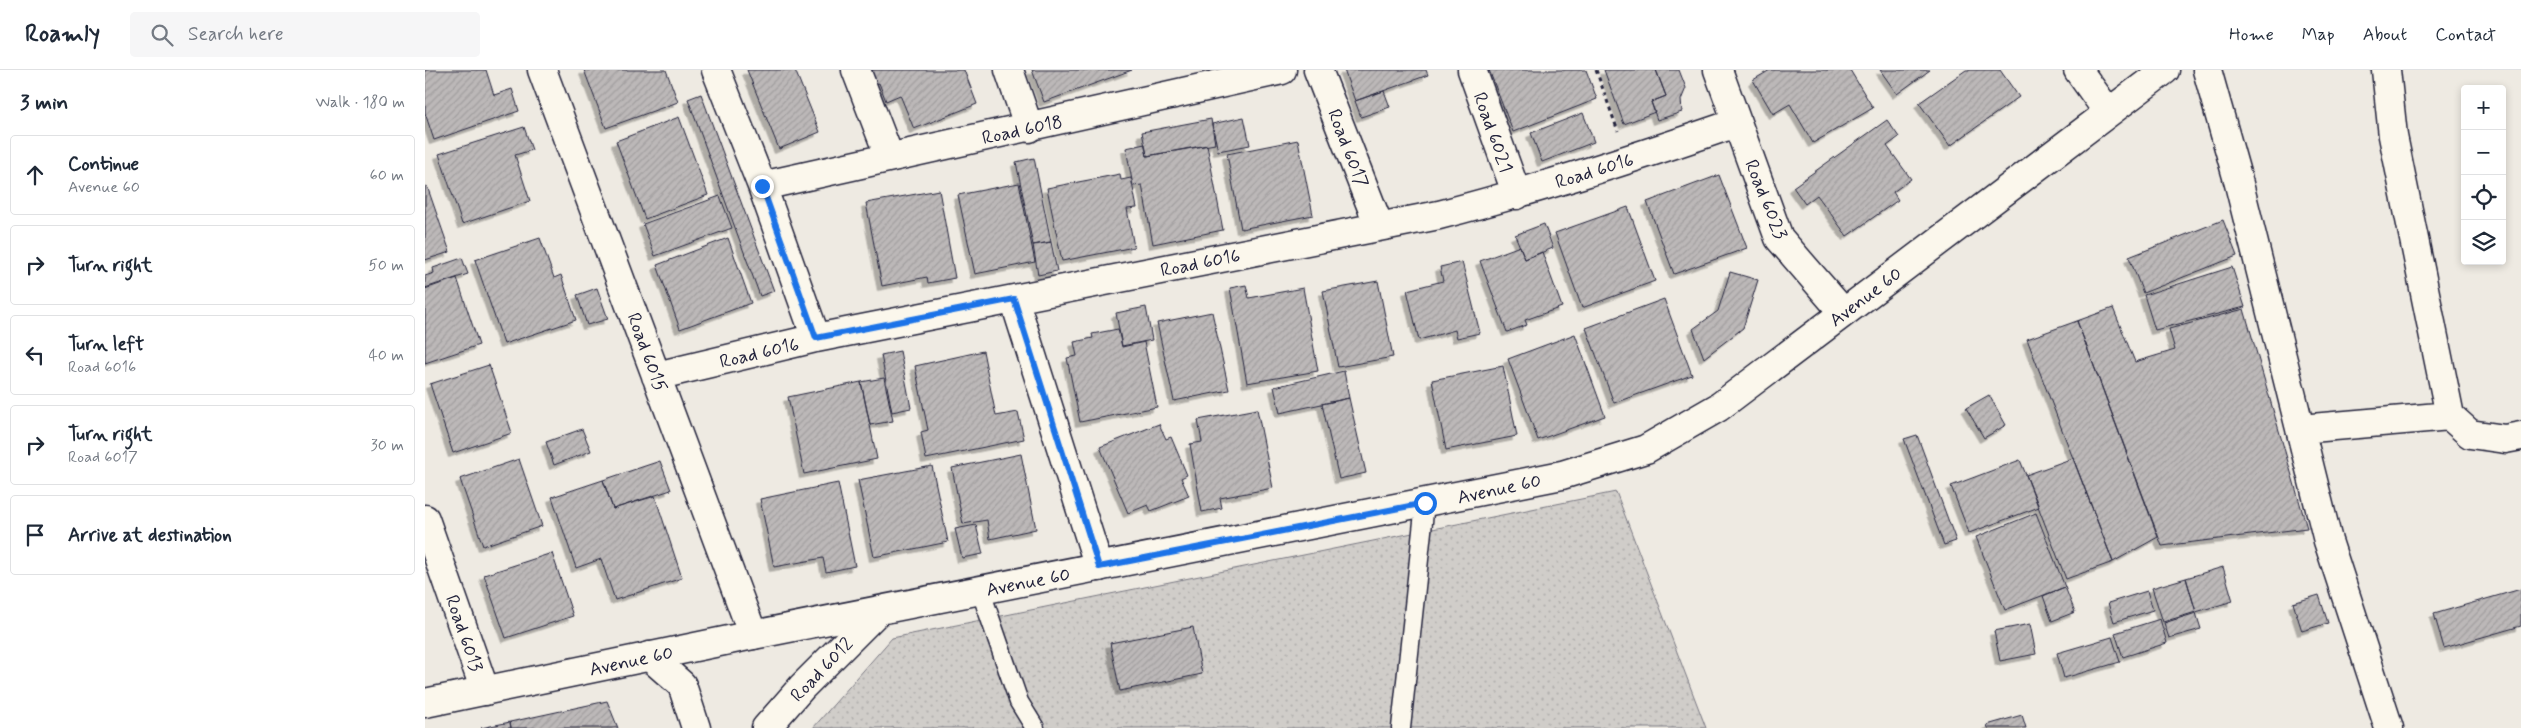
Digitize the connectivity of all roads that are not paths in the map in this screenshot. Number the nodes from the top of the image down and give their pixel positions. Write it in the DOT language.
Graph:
graph roads {
  1 [pos="542,70"];
  2 [pos="716,70"];
  3 [pos="856,70"];
  4 [pos="1009,70"];
  5 [pos="1281,70"];
  6 [pos="1318,70"];
  7 [pos="1472,70"];
  8 [pos="1718,70"];
  9 [pos="2078,70"];
  10 [pos="2165,70"];
  11 [pos="2207,70"];
  12 [pos="2385,70"];
  13 [pos="1193,80"];
  14 [pos="2108,112"];
  15 [pos="1736,122"];
  16 [pos="1029,128"];
  17 [pos="889,156"];
  18 [pos="762,186"];
  19 [pos="1517,195"];
  20 [pos="1379,226"];
  21 [pos="1014,299"];
  22 [pos="1843,312"];
  23 [pos="816,338"];
  24 [pos="656,376"];
  25 [pos="2449,416"];
  26 [pos="2300,429"];
  27 [pos="2521,436"];
  28 [pos="1425,503"];
  29 [pos="425,518"];
  30 [pos="1099,567"];
  31 [pos="980,590"];
  32 [pos="877,612"];
  33 [pos="753,635"];
  34 [pos="649,656"];
  35 [pos="485,690"];
  36 [pos="425,703"];
  37 [pos="696,728"];
  38 [pos="766,728"];
  39 [pos="1035,728"];
  40 [pos="1401,728"];
  41 [pos="2389,728"];
  1 -- 24 [label="street, Road 6015"];
  2 -- 18 [label="street"];
  3 -- 17 [label="street"];
  4 -- 16 [label="street"];
  5 -- 13 [label="street, Road 6018"];
  6 -- 20 [label="street, Road 6017"];
  7 -- 19 [label="street, Road 6021"];
  8 -- 15 [label="street, Road 6023"];
  9 -- 14 [label="street"];
  10 -- 14 [label="street, Avenue 60"];
  11 -- 26 [label="street"];
  12 -- 25 [label="street"];
  13 -- 16 [label="street, Road 6018"];
  14 -- 22 [label="street, Avenue 60"];
  15 -- 19 [label="street, Road 6016"];
  15 -- 22 [label="street, Road 6023"];
  16 -- 17 [label="street, Road 6018"];
  17 -- 18 [label="street, Road 6018"];
  18 -- 23 [label="street"];
  19 -- 20 [label="street, Road 6016"];
  20 -- 21 [label="street, Road 6016"];
  21 -- 23 [label="street, Road 6016"];
  21 -- 30 [label="street"];
  22 -- 28 [label="street, Avenue 60"];
  23 -- 24 [label="street, Road 6016"];
  24 -- 33 [label="street, Road 6015"];
  25 -- 26 [label="street"];
  25 -- 27 [label="street"];
  26 -- 41 [label="street"];
  28 -- 30 [label="street, Avenue 60"];
  28 -- 40 [label="lane"];
  29 -- 35 [label="street, Road 6013"];
  30 -- 31 [label="street, Avenue 60"];
  31 -- 32 [label="street, Avenue 60"];
  31 -- 39 [label="lane"];
  32 -- 33 [label="street, Avenue 60"];
  32 -- 38 [label="street, Road 6012"];
  33 -- 34 [label="street, Avenue 60"];
  34 -- 35 [label="street, Avenue 60"];
  34 -- 37 [label="street"];
  35 -- 36 [label="street, Avenue 60"];
}
